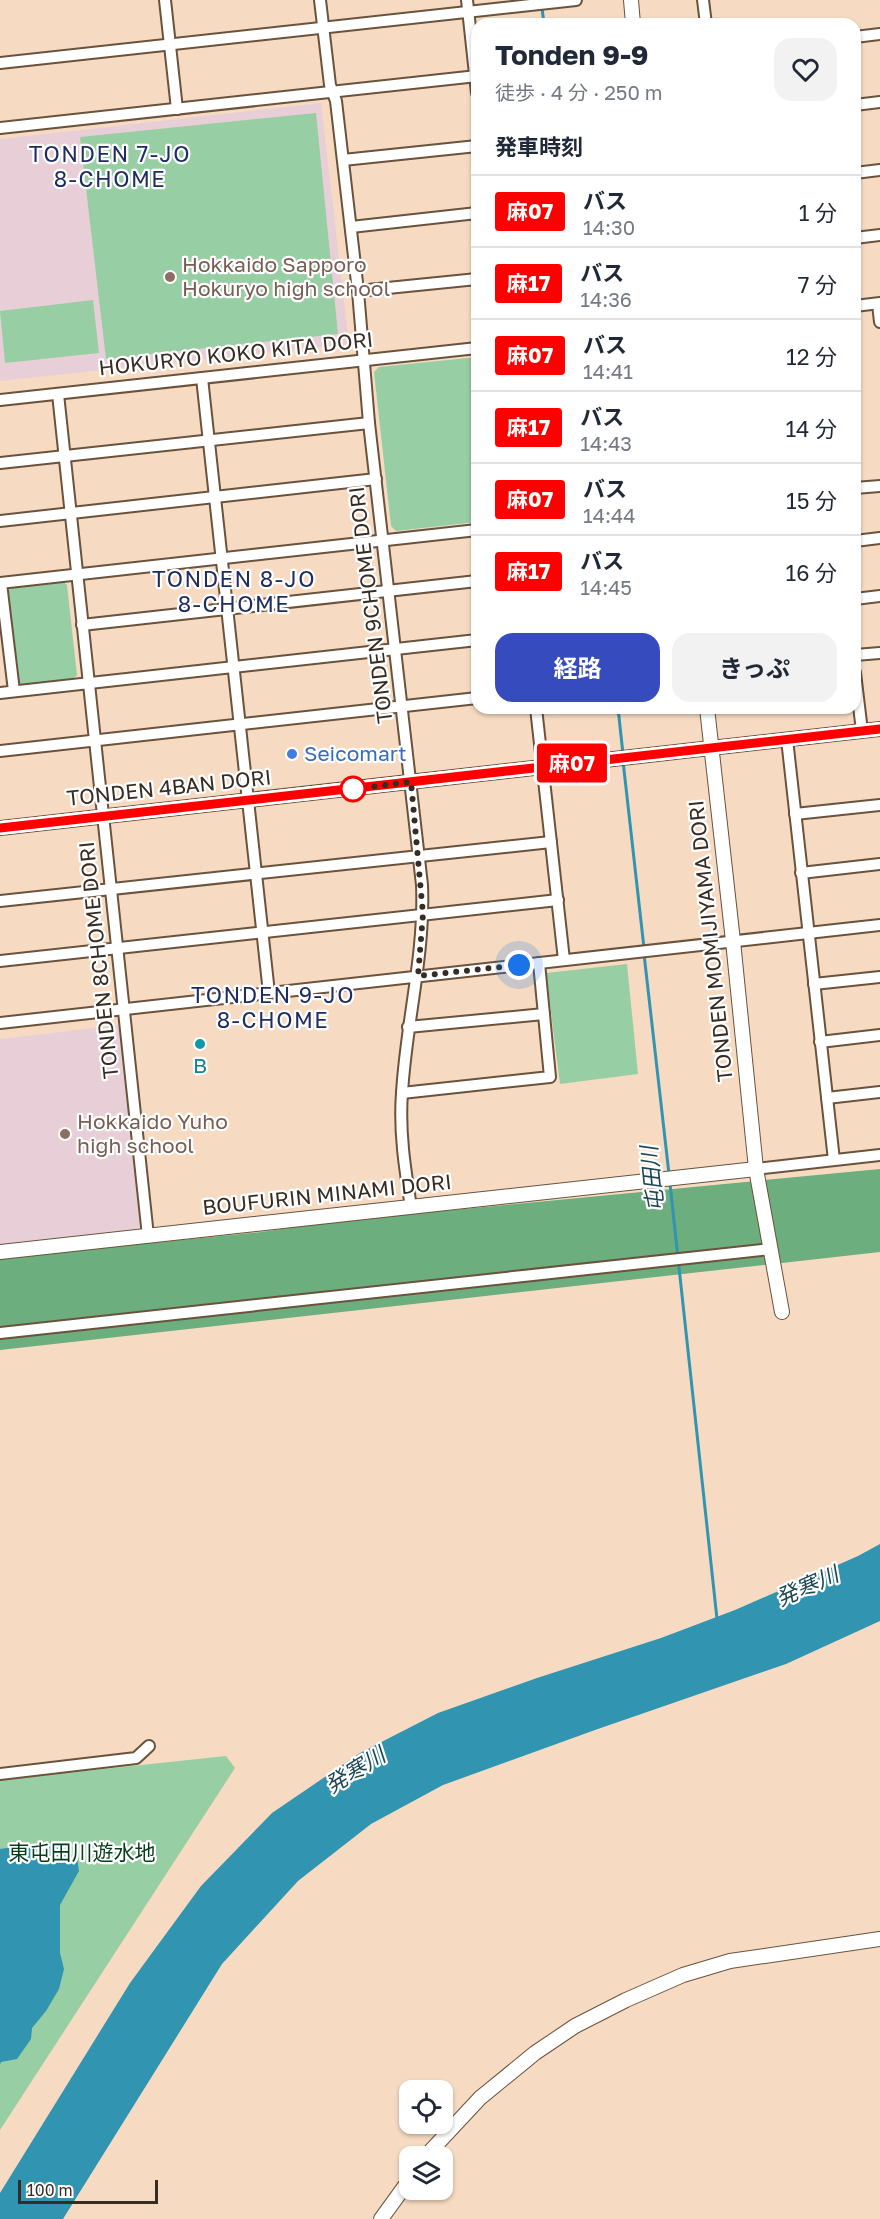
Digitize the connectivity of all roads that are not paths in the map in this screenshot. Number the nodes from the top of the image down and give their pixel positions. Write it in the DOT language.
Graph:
graph roads {
  1 [pos="165,0"];
  2 [pos="320,0"];
  3 [pos="467,0"];
  4 [pos="576,0"];
  5 [pos="631,0"];
  6 [pos="703,0"];
  7 [pos="468,12"];
  8 [pos="632,18"];
  9 [pos="705,18"];
  10 [pos="323,28"];
  11 [pos="880,34"];
  12 [pos="471,36"];
  13 [pos="861,36"];
  14 [pos="170,45"];
  15 [pos="0,63"];
  16 [pos="471,78"];
  17 [pos="333,92"];
  18 [pos="880,102"];
  19 [pos="861,104"];
  20 [pos="177,109"];
  21 [pos="0,128"];
  22 [pos="471,147"];
  23 [pos="343,160"];
  24 [pos="880,170"];
  25 [pos="861,172"];
  26 [pos="471,214"];
  27 [pos="351,227"];
  28 [pos="880,235"];
  29 [pos="861,237"];
  30 [pos="471,280"];
  31 [pos="358,291"];
  32 [pos="879,303"];
  33 [pos="861,305"];
  34 [pos="880,322"];
  35 [pos="471,349"];
  36 [pos="363,360"];
  37 [pos="202,378"];
  38 [pos="58,394"];
  39 [pos="0,400"];
  40 [pos="369,423"];
  41 [pos="209,440"];
  42 [pos="64,456"];
  43 [pos="0,463"];
  44 [pos="376,479"];
  45 [pos="880,486"];
  46 [pos="861,488"];
  47 [pos="215,497"];
  48 [pos="70,513"];
  49 [pos="0,521"];
  50 [pos="471,532"];
  51 [pos="880,538"];
  52 [pos="861,540"];
  53 [pos="383,541"];
  54 [pos="222,558"];
  55 [pos="77,574"];
  56 [pos="471,581"];
  57 [pos="0,583"];
  58 [pos="389,590"];
  59 [pos="880,596"];
  60 [pos="861,598"];
  61 [pos="228,608"];
  62 [pos="82,624"];
  63 [pos="3,632"];
  64 [pos="471,641"];
  65 [pos="395,649"];
  66 [pos="880,653"];
  67 [pos="861,655"];
  68 [pos="234,667"];
  69 [pos="89,683"];
  70 [pos="14,691"];
  71 [pos="0,693"];
  72 [pos="471,699"];
  73 [pos="402,706"];
  74 [pos="537,714"];
  75 [pos="708,714"];
  76 [pos="860,714"];
  77 [pos="240,724"];
  78 [pos="880,729"];
  79 [pos="862,731"];
  80 [pos="787,739"];
  81 [pos="95,741"];
  82 [pos="711,748"];
  83 [pos="0,751"];
  84 [pos="543,767"];
  85 [pos="411,782"];
  86 [pos="248,800"];
  87 [pos="880,805"];
  88 [pos="795,814"];
  89 [pos="103,816"];
  90 [pos="0,828"];
  91 [pos="551,842"];
  92 [pos="419,855"];
  93 [pos="880,864"];
  94 [pos="256,873"];
  95 [pos="801,873"];
  96 [pos="111,889"];
  97 [pos="558,900"];
  98 [pos="0,901"];
  99 [pos="423,914"];
  100 [pos="880,925"];
  101 [pos="262,932"];
  102 [pos="808,933"];
  103 [pos="733,941"];
  104 [pos="118,948"];
  105 [pos="564,960"];
  106 [pos="0,961"];
  107 [pos="539,963"];
  108 [pos="418,976"];
  109 [pos="880,977"];
  110 [pos="814,984"];
  111 [pos="269,993"];
  112 [pos="124,1010"];
  113 [pos="544,1014"];
  114 [pos="0,1023"];
  115 [pos="408,1028"];
  116 [pos="880,1035"];
  117 [pos="820,1042"];
  118 [pos="880,1092"];
  119 [pos="402,1093"];
  120 [pos="827,1098"];
  121 [pos="880,1155"];
  122 [pos="834,1160"];
  123 [pos="756,1169"];
  124 [pos="411,1207"];
  125 [pos="148,1236"];
  126 [pos="771,1249"];
  127 [pos="0,1252"];
  128 [pos="782,1312"];
  129 [pos="0,1333"];
  130 [pos="149,1746"];
  131 [pos="0,1774"];
  132 [pos="880,1939"];
  133 [pos="435,2146"];
  134 [pos="399,2194"];
  135 [pos="381,2219"];
  1 -- 14 [label="street"];
  2 -- 10 [label="street, TONDEN 9CHOME DORI"];
  3 -- 7 [label="street"];
  4 -- 7 [label="street"];
  5 -- 8 [label="street"];
  6 -- 9 [label="street"];
  7 -- 10 [label="street"];
  7 -- 12 [label="street"];
  10 -- 14 [label="street"];
  10 -- 17 [label="street, TONDEN 9CHOME DORI"];
  11 -- 13 [label="street"];
  14 -- 15 [label="street"];
  14 -- 20 [label="street"];
  16 -- 17 [label="street"];
  17 -- 20 [label="street"];
  17 -- 23 [label="street, TONDEN 9CHOME DORI"];
  18 -- 19 [label="street"];
  20 -- 21 [label="street"];
  22 -- 23 [label="street"];
  23 -- 27 [label="street, TONDEN 9CHOME DORI"];
  24 -- 25 [label="street"];
  26 -- 27 [label="street"];
  27 -- 31 [label="street, TONDEN 9CHOME DORI"];
  28 -- 29 [label="street"];
  30 -- 31 [label="street"];
  31 -- 36 [label="street, TONDEN 9CHOME DORI"];
  32 -- 33 [label="street"];
  32 -- 34 [label="street"];
  35 -- 36 [label="street, HOKURYO KOKO KITA DORI"];
  36 -- 37 [label="street, HOKURYO KOKO KITA DORI"];
  36 -- 40 [label="street, TONDEN 9CHOME DORI"];
  37 -- 38 [label="street, HOKURYO KOKO KITA DORI"];
  37 -- 41 [label="street"];
  38 -- 39 [label="street, HOKURYO KOKO KITA DORI"];
  38 -- 42 [label="street, TONDEN 8CHOME DORI"];
  40 -- 41 [label="street"];
  40 -- 44 [label="street, TONDEN 9CHOME DORI"];
  41 -- 42 [label="street"];
  41 -- 47 [label="street"];
  42 -- 43 [label="street"];
  42 -- 48 [label="street, TONDEN 8CHOME DORI"];
  44 -- 47 [label="street"];
  44 -- 53 [label="street, TONDEN 9CHOME DORI"];
  45 -- 46 [label="street"];
  47 -- 48 [label="street"];
  47 -- 54 [label="street"];
  48 -- 49 [label="street"];
  48 -- 55 [label="street, TONDEN 8CHOME DORI"];
  50 -- 53 [label="street"];
  51 -- 52 [label="street"];
  53 -- 54 [label="street"];
  53 -- 58 [label="street, TONDEN 9CHOME DORI"];
  54 -- 55 [label="street"];
  54 -- 61 [label="street"];
  55 -- 57 [label="street"];
  55 -- 62 [label="street, TONDEN 8CHOME DORI"];
  56 -- 58 [label="street"];
  57 -- 63 [label="street"];
  58 -- 61 [label="street"];
  58 -- 65 [label="street, TONDEN 9CHOME DORI"];
  59 -- 60 [label="street"];
  61 -- 62 [label="street"];
  61 -- 68 [label="street"];
  62 -- 69 [label="street, TONDEN 8CHOME DORI"];
  63 -- 70 [label="street"];
  64 -- 65 [label="street"];
  65 -- 68 [label="street"];
  65 -- 73 [label="street, TONDEN 9CHOME DORI"];
  66 -- 67 [label="street"];
  68 -- 69 [label="street"];
  68 -- 77 [label="street"];
  69 -- 70 [label="street"];
  69 -- 81 [label="street, TONDEN 8CHOME DORI"];
  70 -- 71 [label="street"];
  72 -- 73 [label="street"];
  73 -- 77 [label="street"];
  73 -- 85 [label="street, TONDEN 9CHOME DORI"];
  74 -- 84 [label="street"];
  75 -- 82 [label="street, TONDEN MOMIJIYAMA DORI"];
  76 -- 79 [label="street"];
  77 -- 81 [label="street"];
  77 -- 86 [label="street"];
  78 -- 79 [label="street, TONDEN 4BAN DORI"];
  79 -- 80 [label="street, TONDEN 4BAN DORI"];
  80 -- 82 [label="street, TONDEN 4BAN DORI"];
  80 -- 88 [label="street"];
  81 -- 83 [label="street"];
  81 -- 89 [label="street, TONDEN 8CHOME DORI"];
  82 -- 84 [label="street, TONDEN 4BAN DORI"];
  82 -- 103 [label="street, TONDEN MOMIJIYAMA DORI"];
  84 -- 85 [label="street, TONDEN 4BAN DORI"];
  84 -- 91 [label="street"];
  85 -- 86 [label="street, TONDEN 4BAN DORI"];
  85 -- 92 [label="street, TONDEN 9CHOME DORI"];
  86 -- 89 [label="street, TONDEN 4BAN DORI"];
  86 -- 94 [label="street"];
  87 -- 88 [label="street"];
  88 -- 95 [label="street"];
  89 -- 90 [label="street, TONDEN 4BAN DORI"];
  89 -- 96 [label="street, TONDEN 8CHOME DORI"];
  91 -- 92 [label="street"];
  91 -- 97 [label="street"];
  92 -- 94 [label="street"];
  92 -- 99 [label="street, TONDEN 9CHOME DORI"];
  93 -- 95 [label="street"];
  94 -- 96 [label="street"];
  94 -- 101 [label="street"];
  95 -- 102 [label="street"];
  96 -- 98 [label="street"];
  96 -- 104 [label="street, TONDEN 8CHOME DORI"];
  97 -- 99 [label="street"];
  97 -- 105 [label="street"];
  99 -- 101 [label="street"];
  99 -- 108 [label="street, TONDEN 9CHOME DORI"];
  100 -- 102 [label="street"];
  101 -- 104 [label="street"];
  101 -- 111 [label="street"];
  102 -- 103 [label="street"];
  102 -- 110 [label="street"];
  103 -- 105 [label="street"];
  103 -- 123 [label="street, TONDEN MOMIJIYAMA DORI"];
  104 -- 106 [label="street"];
  104 -- 112 [label="street, TONDEN 8CHOME DORI"];
  105 -- 107 [label="street"];
  107 -- 108 [label="street"];
  107 -- 113 [label="street"];
  108 -- 111 [label="street"];
  108 -- 115 [label="street, TONDEN 9CHOME DORI"];
  109 -- 110 [label="street"];
  110 -- 117 [label="street"];
  111 -- 112 [label="street"];
  112 -- 114 [label="street"];
  112 -- 125 [label="street, TONDEN 8CHOME DORI"];
  113 -- 115 [label="street"];
  113 -- 119 [label="street"];
  115 -- 119 [label="street, TONDEN 9CHOME DORI"];
  116 -- 117 [label="street"];
  117 -- 120 [label="street"];
  118 -- 120 [label="street"];
  119 -- 124 [label="street, TONDEN 9CHOME DORI"];
  120 -- 122 [label="street"];
  121 -- 122 [label="street"];
  122 -- 123 [label="street"];
  123 -- 124 [label="street, BOUFURIN MINAMI DORI"];
  123 -- 126 [label="street, TONDEN MOMIJIYAMA DORI"];
  124 -- 125 [label="street, BOUFURIN MINAMI DORI"];
  125 -- 127 [label="street, BOUFURIN MINAMI DORI"];
  126 -- 128 [label="street, TONDEN MOMIJIYAMA DORI"];
  126 -- 129 [label="street"];
  130 -- 131 [label="street"];
  132 -- 133 [label="street"];
  134 -- 135 [label="street"];
}
